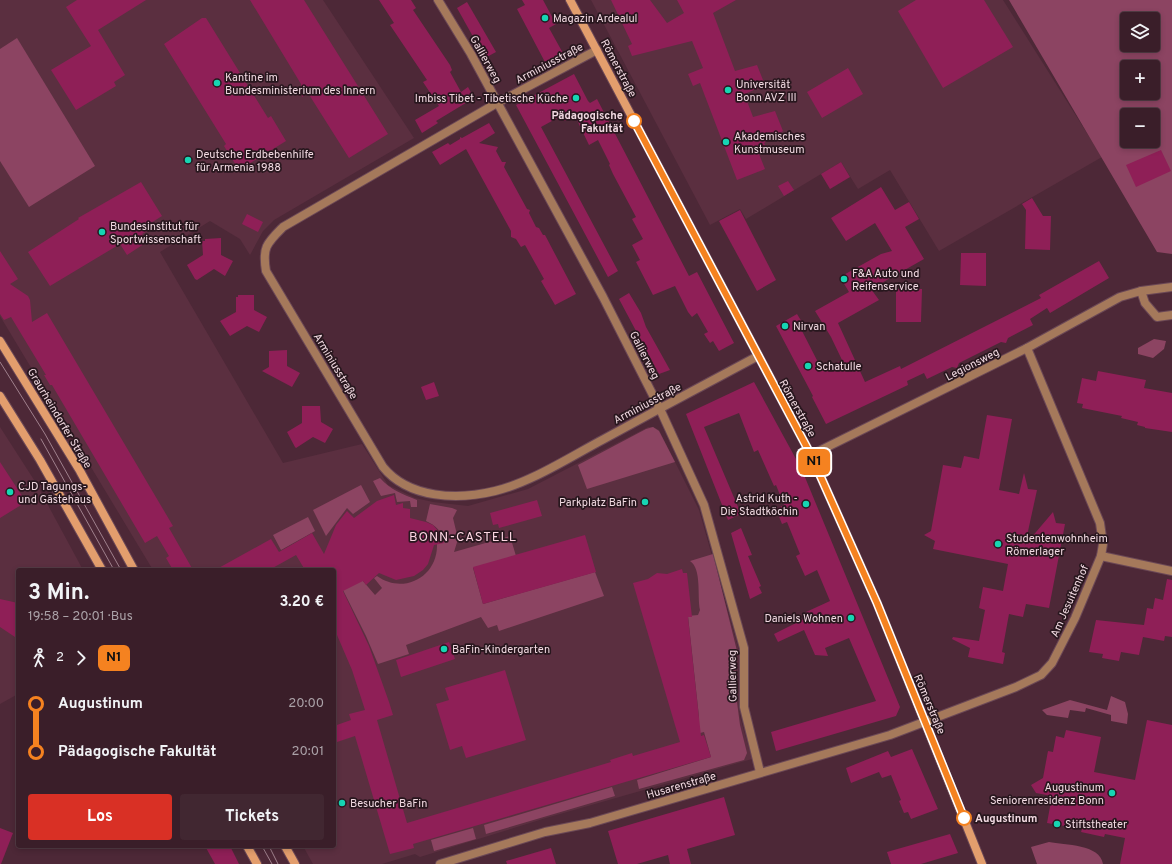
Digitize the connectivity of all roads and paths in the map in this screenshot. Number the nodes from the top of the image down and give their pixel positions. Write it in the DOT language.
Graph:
graph roads {
  1 [pos="438,0"];
  2 [pos="570,0"];
  3 [pos="597,50"];
  4 [pos="497,103"];
  5 [pos="1172,287"];
  6 [pos="1141,291"];
  7 [pos="1172,315"];
  8 [pos="0,341"];
  9 [pos="1027,348"];
  10 [pos="758,356"];
  11 [pos="0,396"];
  12 [pos="660,409"];
  13 [pos="811,455"];
  14 [pos="1101,556"];
  15 [pos="101,568"];
  16 [pos="133,568"];
  17 [pos="1172,571"];
  18 [pos="926,722"];
  19 [pos="760,772"];
  20 [pos="248,848"];
  21 [pos="286,848"];
  22 [pos="257,864"];
  23 [pos="295,864"];
  24 [pos="440,864"];
  25 [pos="982,864"];
  1 -- 4 [label="street, Gallierweg"];
  2 -- 3 [label="street, Römerstraße"];
  3 -- 4 [label="street, Arminiusstraße"];
  3 -- 10 [label="street, Römerstraße"];
  4 -- 12 [label="street, Gallierweg"];
  4 -- 12 [label="street, Arminiusstraße"];
  5 -- 6 [label="street, Legionsweg"];
  6 -- 7 [label="street"];
  6 -- 9 [label="street, Legionsweg"];
  8 -- 16 [label="street, Graurheindorfer Straße"];
  9 -- 13 [label="street, Legionsweg"];
  9 -- 14 [label="street, Am Jesuitenhof"];
  10 -- 12 [label="street, Arminiusstraße"];
  10 -- 13 [label="street, Römerstraße"];
  11 -- 15 [label="street"];
  12 -- 19 [label="street, Gallierweg"];
  13 -- 18 [label="street, Römerstraße"];
  14 -- 17 [label="street"];
  14 -- 18 [label="street, Am Jesuitenhof"];
  18 -- 19 [label="street, Husarenstraße"];
  18 -- 25 [label="street, Römerstraße"];
  19 -- 24 [label="street, Husarenstraße"];
  20 -- 22 [label="street"];
  21 -- 23 [label="street"];
}
